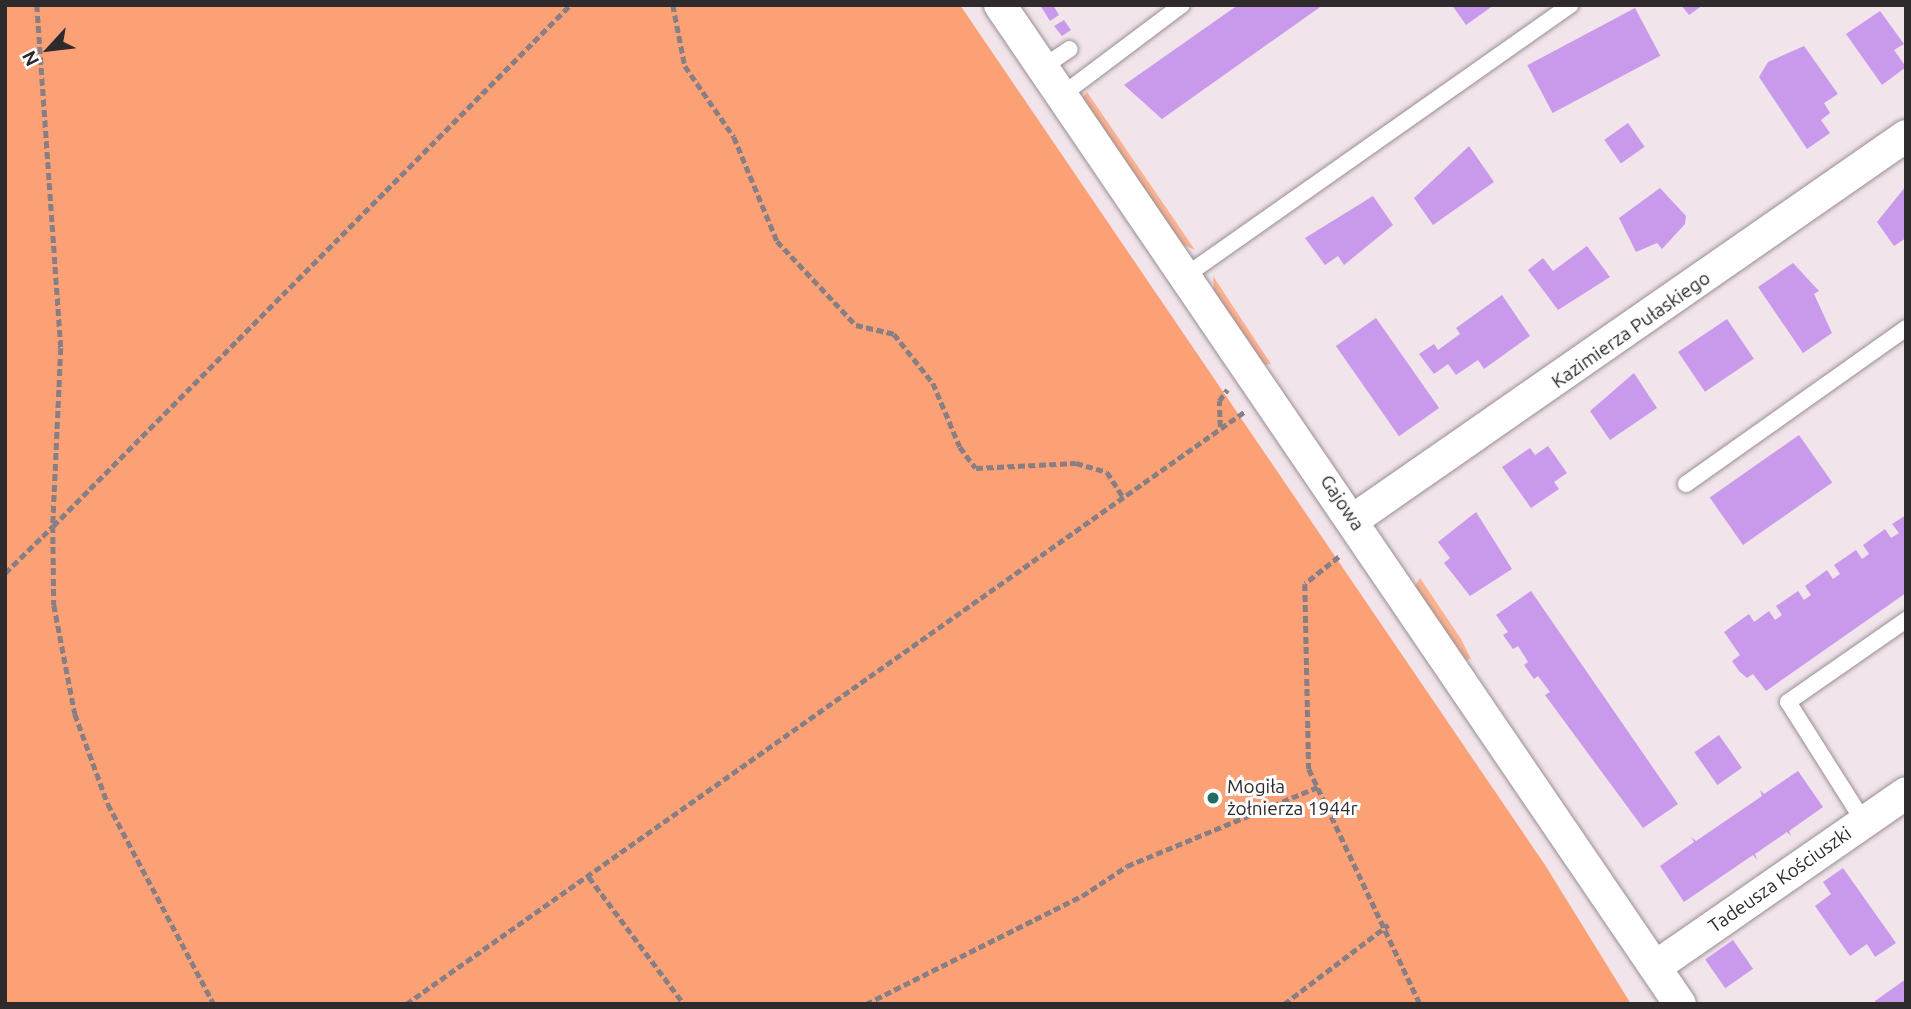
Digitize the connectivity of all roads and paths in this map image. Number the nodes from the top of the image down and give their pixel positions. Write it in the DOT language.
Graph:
graph roads {
  1 [pos="37,5"];
  2 [pos="570,5"];
  3 [pos="673,5"];
  4 [pos="1000,5"];
  5 [pos="1182,5"];
  6 [pos="1570,5"];
  7 [pos="1070,50"];
  8 [pos="1043,67"];
  9 [pos="1062,95"];
  10 [pos="1906,136"];
  11 [pos="1185,276"];
  12 [pos="1906,328"];
  13 [pos="1234,381"];
  14 [pos="1228,422"];
  15 [pos="1220,428"];
  16 [pos="1686,484"];
  17 [pos="1123,497"];
  18 [pos="53,526"];
  19 [pos="1352,535"];
  20 [pos="5,573"];
  21 [pos="1906,620"];
  22 [pos="1318,787"];
  23 [pos="1906,793"];
  24 [pos="1864,822"];
  25 [pos="589,877"];
  26 [pos="1388,925"];
  27 [pos="1655,967"];
  28 [pos="214,1004"];
  29 [pos="406,1004"];
  30 [pos="684,1004"];
  31 [pos="866,1004"];
  32 [pos="1284,1004"];
  33 [pos="1420,1004"];
  34 [pos="1680,1004"];
  1 -- 18 [label="path"];
  2 -- 18 [label="path"];
  3 -- 17 [label="path"];
  4 -- 8 [label="street, Gajowa"];
  5 -- 9 [label="lane"];
  6 -- 11 [label="lane"];
  7 -- 8 [label="lane"];
  8 -- 9 [label="street, Gajowa"];
  9 -- 11 [label="street, Gajowa"];
  10 -- 19 [label="street, Kazimierza Pułaskiego"];
  11 -- 19 [label="street, Gajowa"];
  12 -- 16 [label="lane"];
  13 -- 15 [label="path"];
  14 -- 15 [label="path"];
  15 -- 17 [label="path"];
  17 -- 25 [label="path"];
  18 -- 20 [label="path"];
  18 -- 28 [label="path"];
  19 -- 22 [label="path"];
  19 -- 27 [label="street, Gajowa"];
  21 -- 24 [label="lane"];
  22 -- 26 [label="path"];
  22 -- 31 [label="path"];
  23 -- 24 [label="street, Tadeusza Kościuszki"];
  24 -- 27 [label="street, Tadeusza Kościuszki"];
  25 -- 29 [label="path"];
  25 -- 30 [label="path"];
  26 -- 32 [label="path"];
  26 -- 33 [label="path"];
  27 -- 34 [label="street, Gajowa"];
}
